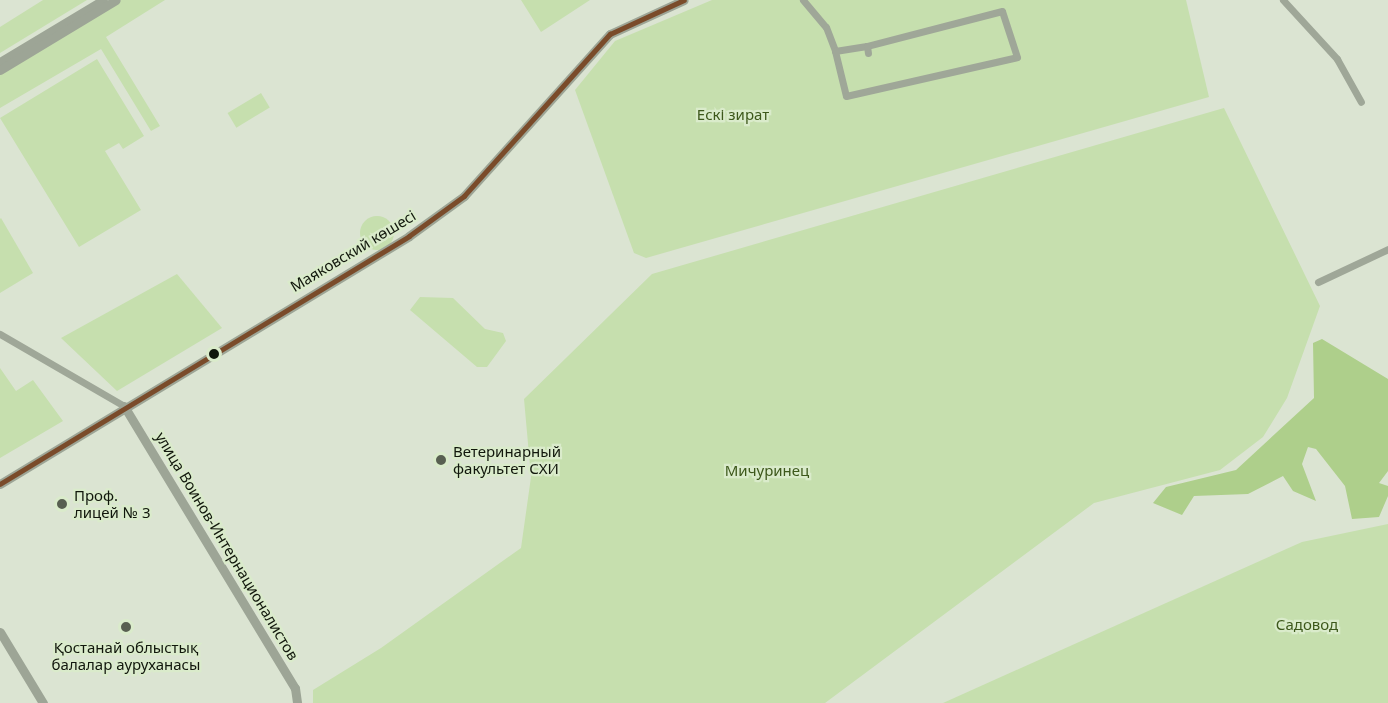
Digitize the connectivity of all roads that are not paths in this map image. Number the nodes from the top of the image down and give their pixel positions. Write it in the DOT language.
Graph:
graph roads {
  1 [pos="103,0"];
  2 [pos="116,0"];
  3 [pos="684,0"];
  4 [pos="803,0"];
  5 [pos="1283,0"];
  6 [pos="835,51"];
  7 [pos="0,62"];
  8 [pos="0,70"];
  9 [pos="1361,102"];
  10 [pos="1388,249"];
  11 [pos="1318,282"];
  12 [pos="0,334"];
  13 [pos="124,406"];
  14 [pos="0,484"];
  15 [pos="0,632"];
  16 [pos="43,703"];
  17 [pos="297,703"];
  1 -- 7 [label="main road"];
  2 -- 8 [label="main road"];
  3 -- 13 [label="main road, Маяковский көшесі"];
  4 -- 6 [label="street"];
  5 -- 9 [label="street"];
  6 -- 6 [label="street"];
  10 -- 11 [label="street"];
  12 -- 13 [label="street"];
  13 -- 14 [label="main road, Маяковский көшесі"];
  13 -- 17 [label="main road, улица Воинов-Интернационалистов"];
  15 -- 16 [label="main road"];
}
